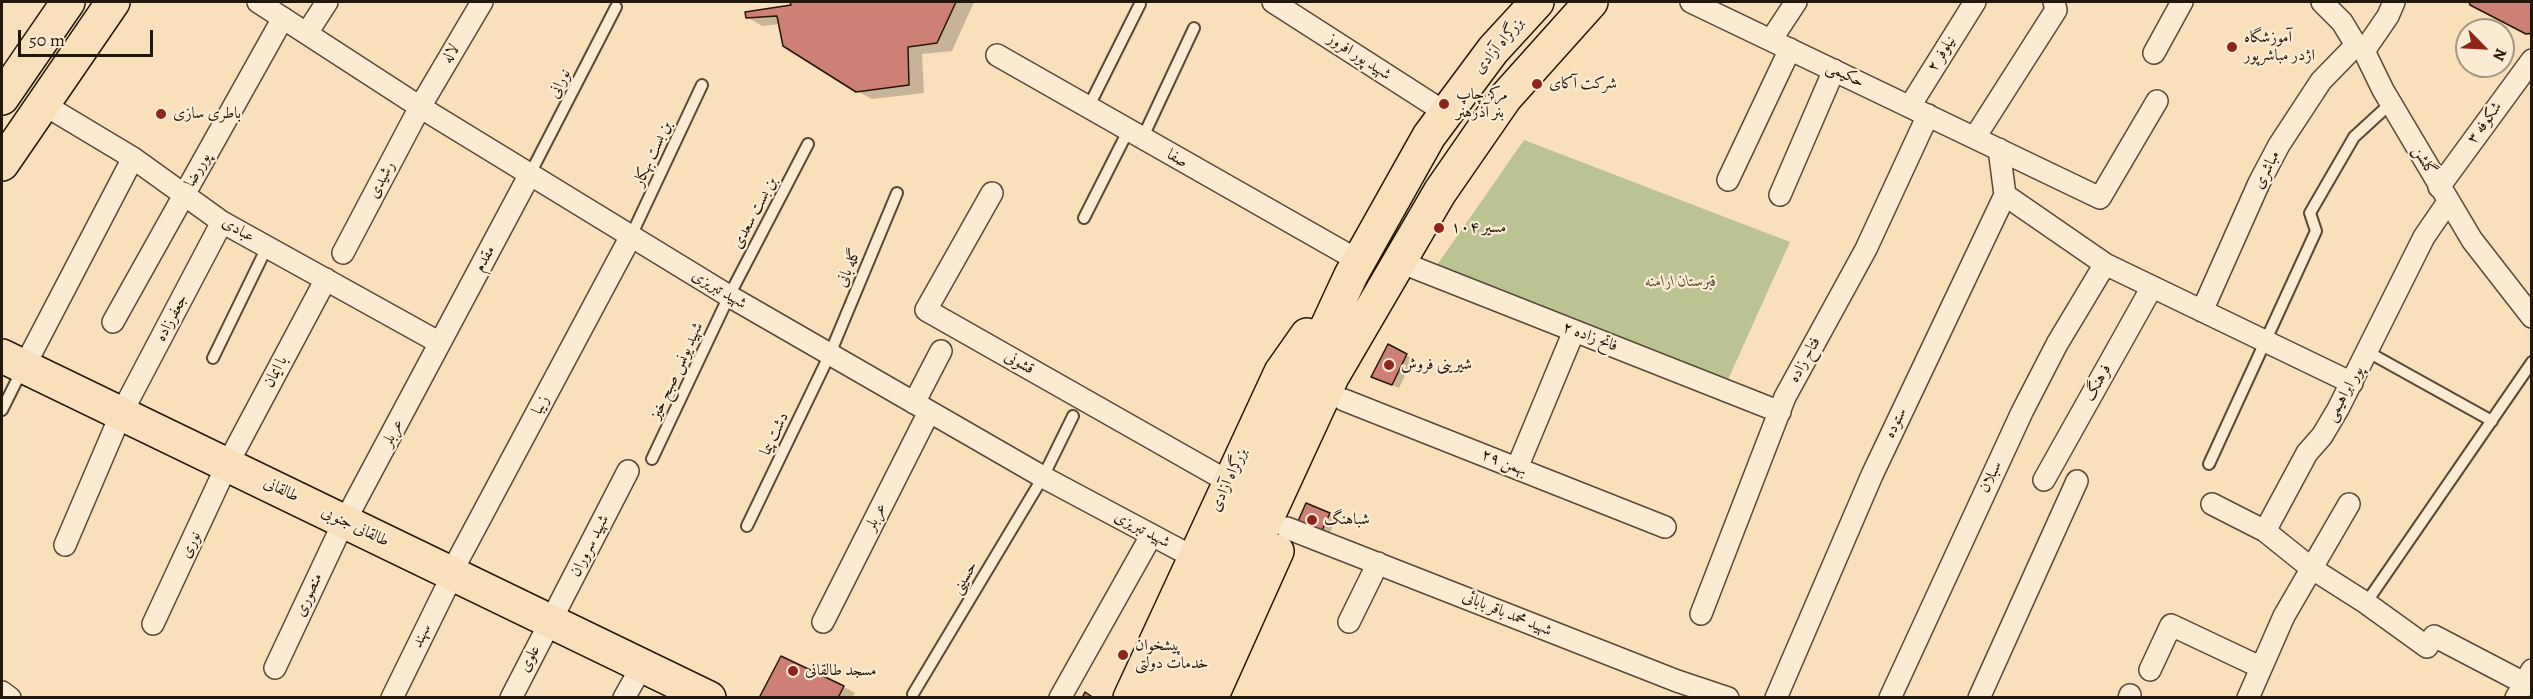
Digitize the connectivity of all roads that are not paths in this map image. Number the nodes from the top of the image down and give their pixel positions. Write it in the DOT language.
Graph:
graph roads {
  1 [pos="68,2"];
  2 [pos="113,2"];
  3 [pos="258,2"];
  4 [pos="327,2"];
  5 [pos="482,2"];
  6 [pos="1273,2"];
  7 [pos="1537,2"];
  8 [pos="1591,2"];
  9 [pos="1691,2"];
  10 [pos="1796,2"];
  11 [pos="1975,2"];
  12 [pos="2054,2"];
  13 [pos="2182,2"];
  14 [pos="2322,2"];
  15 [pos="2394,2"];
  16 [pos="1140,4"];
  17 [pos="616,7"];
  18 [pos="283,18"];
  19 [pos="1194,28"];
  20 [pos="307,33"];
  21 [pos="1780,44"];
  22 [pos="2360,48"];
  23 [pos="2154,53"];
  24 [pos="997,55"];
  25 [pos="2532,60"];
  26 [pos="1834,70"];
  27 [pos="702,85"];
  28 [pos="2,98"];
  29 [pos="2157,101"];
  30 [pos="2391,103"];
  31 [pos="43,104"];
  32 [pos="420,107"];
  33 [pos="1088,108"];
  34 [pos="1919,110"];
  35 [pos="1446,113"];
  36 [pos="1135,135"];
  37 [pos="1975,137"];
  38 [pos="808,144"];
  39 [pos="1999,149"];
  40 [pos="133,158"];
  41 [pos="2,164"];
  42 [pos="530,174"];
  43 [pos="1728,180"];
  44 [pos="897,193"];
  45 [pos="992,193"];
  46 [pos="184,194"];
  47 [pos="2444,194"];
  48 [pos="1780,195"];
  49 [pos="2005,195"];
  50 [pos="1084,218"];
  51 [pos="222,222"];
  52 [pos="631,236"];
  53 [pos="267,247"];
  54 [pos="343,253"];
  55 [pos="2104,264"];
  56 [pos="1355,268"];
  57 [pos="1392,276"];
  58 [pos="326,279"];
  59 [pos="2152,287"];
  60 [pos="729,296"];
  61 [pos="2202,311"];
  62 [pos="2532,318"];
  63 [pos="113,322"];
  64 [pos="1574,331"];
  65 [pos="2265,341"];
  66 [pos="441,343"];
  67 [pos="941,351"];
  68 [pos="2368,352"];
  69 [pos="830,356"];
  70 [pos="213,358"];
  71 [pos="2532,362"];
  72 [pos="16,372"];
  73 [pos="2352,383"];
  74 [pos="1344,400"];
  75 [pos="922,407"];
  76 [pos="2,410"];
  77 [pos="1780,412"];
  78 [pos="1073,416"];
  79 [pos="2492,421"];
  80 [pos="117,423"];
  81 [pos="652,459"];
  82 [pos="2209,464"];
  83 [pos="1517,468"];
  84 [pos="628,471"];
  85 [pos="224,475"];
  86 [pos="1043,477"];
  87 [pos="2044,480"];
  88 [pos="2077,481"];
  89 [pos="1228,482"];
  90 [pos="2212,504"];
  91 [pos="2349,504"];
  92 [pos="747,526"];
  93 [pos="1665,527"];
  94 [pos="1287,528"];
  95 [pos="340,531"];
  96 [pos="2265,531"];
  97 [pos="1151,536"];
  98 [pos="65,545"];
  99 [pos="1193,557"];
  100 [pos="1378,562"];
  101 [pos="2311,568"];
  102 [pos="448,583"];
  103 [pos="2366,603"];
  104 [pos="1701,614"];
  105 [pos="823,622"];
  106 [pos="1349,622"];
  107 [pos="153,624"];
  108 [pos="545,630"];
  109 [pos="274,668"];
  110 [pos="2260,668"];
  111 [pos="2150,670"];
  112 [pos="638,675"];
  113 [pos="2524,683"];
  114 [pos="1674,689"];
  115 [pos="2,692"];
  116 [pos="914,694"];
  117 [pos="10,698"];
  118 [pos="392,698"];
  119 [pos="511,698"];
  120 [pos="624,698"];
  121 [pos="709,698"];
  122 [pos="1060,698"];
  123 [pos="1130,698"];
  124 [pos="1155,698"];
  125 [pos="1184,698"];
  126 [pos="1211,698"];
  127 [pos="1728,698"];
  128 [pos="1776,698"];
  129 [pos="1890,698"];
  130 [pos="1978,698"];
  131 [pos="2248,698"];
  1 -- 28 [label="main road"];
  2 -- 31 [label="main road"];
  3 -- 18 [label="street, شهید تبریزی"];
  4 -- 20 [label="street"];
  5 -- 32 [label="street, لاله"];
  6 -- 35 [label="street, شهید پور افروز"];
  7 -- 35 [label="main road, بزرگراه آزادی"];
  8 -- 57 [label="main road"];
  9 -- 21 [label="street, حکیمی"];
  10 -- 21 [label="street"];
  11 -- 34 [label="street, نیلوفر ۲"];
  12 -- 37 [label="street"];
  13 -- 23 [label="street"];
  14 -- 22 [label="street, گلشن"];
  15 -- 22 [label="street, مباشری"];
  16 -- 33 [label="lane"];
  17 -- 42 [label="lane, نورانی"];
  18 -- 20 [label="street, شهید تبریزی"];
  18 -- 46 [label="street, پوررضا"];
  19 -- 36 [label="lane"];
  20 -- 32 [label="street, شهید تبریزی"];
  21 -- 26 [label="street, حکیمی"];
  21 -- 43 [label="street"];
  22 -- 30 [label="street, گلشن"];
  22 -- 61 [label="street, مباشری"];
  24 -- 33 [label="street, صفا"];
  25 -- 47 [label="street, شکوفه ۳"];
  26 -- 34 [label="street, حکیمی"];
  26 -- 48 [label="street"];
  27 -- 52 [label="lane, بن بست بهکار"];
  29 -- 39 [label="street, حکیمی"];
  30 -- 47 [label="street, گلشن"];
  30 -- 65 [label="lane"];
  31 -- 40 [label="street, عبادی"];
  31 -- 41 [label="main road"];
  32 -- 42 [label="street, شهید تبریزی"];
  32 -- 54 [label="street, رشیدی"];
  33 -- 36 [label="street, صفا"];
  34 -- 37 [label="street, حکیمی"];
  34 -- 77 [label="street, فتاح زاده"];
  35 -- 56 [label="main road, بزرگراه آزادی"];
  36 -- 50 [label="lane"];
  36 -- 56 [label="street, صفا"];
  37 -- 39 [label="street, حکیمی"];
  38 -- 60 [label="lane, بن بست سعدی"];
  39 -- 49 [label="street"];
  40 -- 46 [label="street, عبادی"];
  40 -- 72 [label="street"];
  42 -- 52 [label="street, شهید تبریزی"];
  42 -- 66 [label="street, مقدم"];
  44 -- 69 [label="lane, گله بانی"];
  45 -- 89 [label="street, قشونی"];
  46 -- 51 [label="street, عبادی"];
  46 -- 63 [label="street, پوررضا"];
  47 -- 62 [label="street, گلشن"];
  47 -- 68 [label="street, پور ابراهیمی"];
  49 -- 55 [label="street"];
  49 -- 128 [label="street, ستوده"];
  51 -- 53 [label="street, عبادی"];
  51 -- 80 [label="street, جعفرزاده"];
  52 -- 60 [label="street, شهید تبریزی"];
  52 -- 102 [label="street, زیبا"];
  53 -- 58 [label="street, عبادی"];
  53 -- 70 [label="lane"];
  55 -- 59 [label="street"];
  55 -- 129 [label="street, سبلان"];
  56 -- 89 [label="main road, بزرگراه آزادی"];
  56 -- 124 [label="main road, بزرگراه آزادی"];
  57 -- 64 [label="street, فاتح زاده ۲"];
  57 -- 74 [label="main road"];
  57 -- 125 [label="main road"];
  58 -- 66 [label="street, عبادی"];
  58 -- 85 [label="street, با ایمان"];
  59 -- 61 [label="street"];
  59 -- 87 [label="street, فرهنگ"];
  60 -- 69 [label="street, شهید تبریزی"];
  60 -- 81 [label="lane, شهید یونس صبح خیز"];
  61 -- 65 [label="street"];
  64 -- 77 [label="street, فاتح زاده ۲"];
  64 -- 83 [label="street"];
  65 -- 73 [label="street"];
  65 -- 82 [label="lane"];
  66 -- 95 [label="street, عربلر"];
  67 -- 75 [label="street, عربلر"];
  68 -- 73 [label="street, پور ابراهیمی"];
  68 -- 79 [label="lane"];
  69 -- 75 [label="street, شهید تبریزی"];
  69 -- 92 [label="lane, دشت پیما"];
  71 -- 79 [label="lane"];
  72 -- 76 [label="lane"];
  72 -- 80 [label="main road, طالقانی جنوبی"];
  73 -- 96 [label="street, پور ابراهیمی"];
  74 -- 83 [label="street, ۲۹ بهمن"];
  74 -- 94 [label="main road"];
  75 -- 86 [label="street, شهید تبریزی"];
  75 -- 105 [label="street, عربلر"];
  77 -- 104 [label="street, فتاح زاده"];
  78 -- 86 [label="lane, حسینی"];
  79 -- 103 [label="lane"];
  80 -- 85 [label="main road, طالقانی جنوبی"];
  80 -- 98 [label="street, جعفرزاده"];
  83 -- 93 [label="street, ۲۹ بهمن"];
  84 -- 108 [label="street, شهید سروران"];
  85 -- 95 [label="main road, طالقانی جنوبی"];
  85 -- 107 [label="street, نوری"];
  86 -- 97 [label="street, شهید تبریزی"];
  86 -- 116 [label="lane, حسینی"];
  88 -- 130 [label="street"];
  89 -- 99 [label="main road, بزرگراه آزادی"];
  90 -- 96 [label="street"];
  91 -- 101 [label="street"];
  94 -- 100 [label="street, شهید محمد باقر بابائی"];
  94 -- 126 [label="main road"];
  95 -- 102 [label="main road, طالقانی جنوبی"];
  95 -- 109 [label="street, منصوری"];
  96 -- 101 [label="street"];
  97 -- 99 [label="street, شهید تبریزی"];
  97 -- 122 [label="street"];
  99 -- 123 [label="main road, بزرگراه آزادی"];
  100 -- 106 [label="street"];
  100 -- 114 [label="street, شهید محمد باقر بابائی"];
  101 -- 103 [label="street"];
  101 -- 110 [label="street"];
  102 -- 108 [label="main road, طالقانی جنوبی"];
  102 -- 118 [label="street, سهند"];
  103 -- 113 [label="street"];
  108 -- 112 [label="main road, طالقانی جنوبی"];
  108 -- 119 [label="street, علوی"];
  110 -- 111 [label="street"];
  110 -- 131 [label="street"];
  112 -- 120 [label="street"];
  112 -- 121 [label="main road, طالقانی جنوبی"];
  114 -- 127 [label="street, شهید محمد باقر بابائی"];
  115 -- 117 [label="street"];
}
